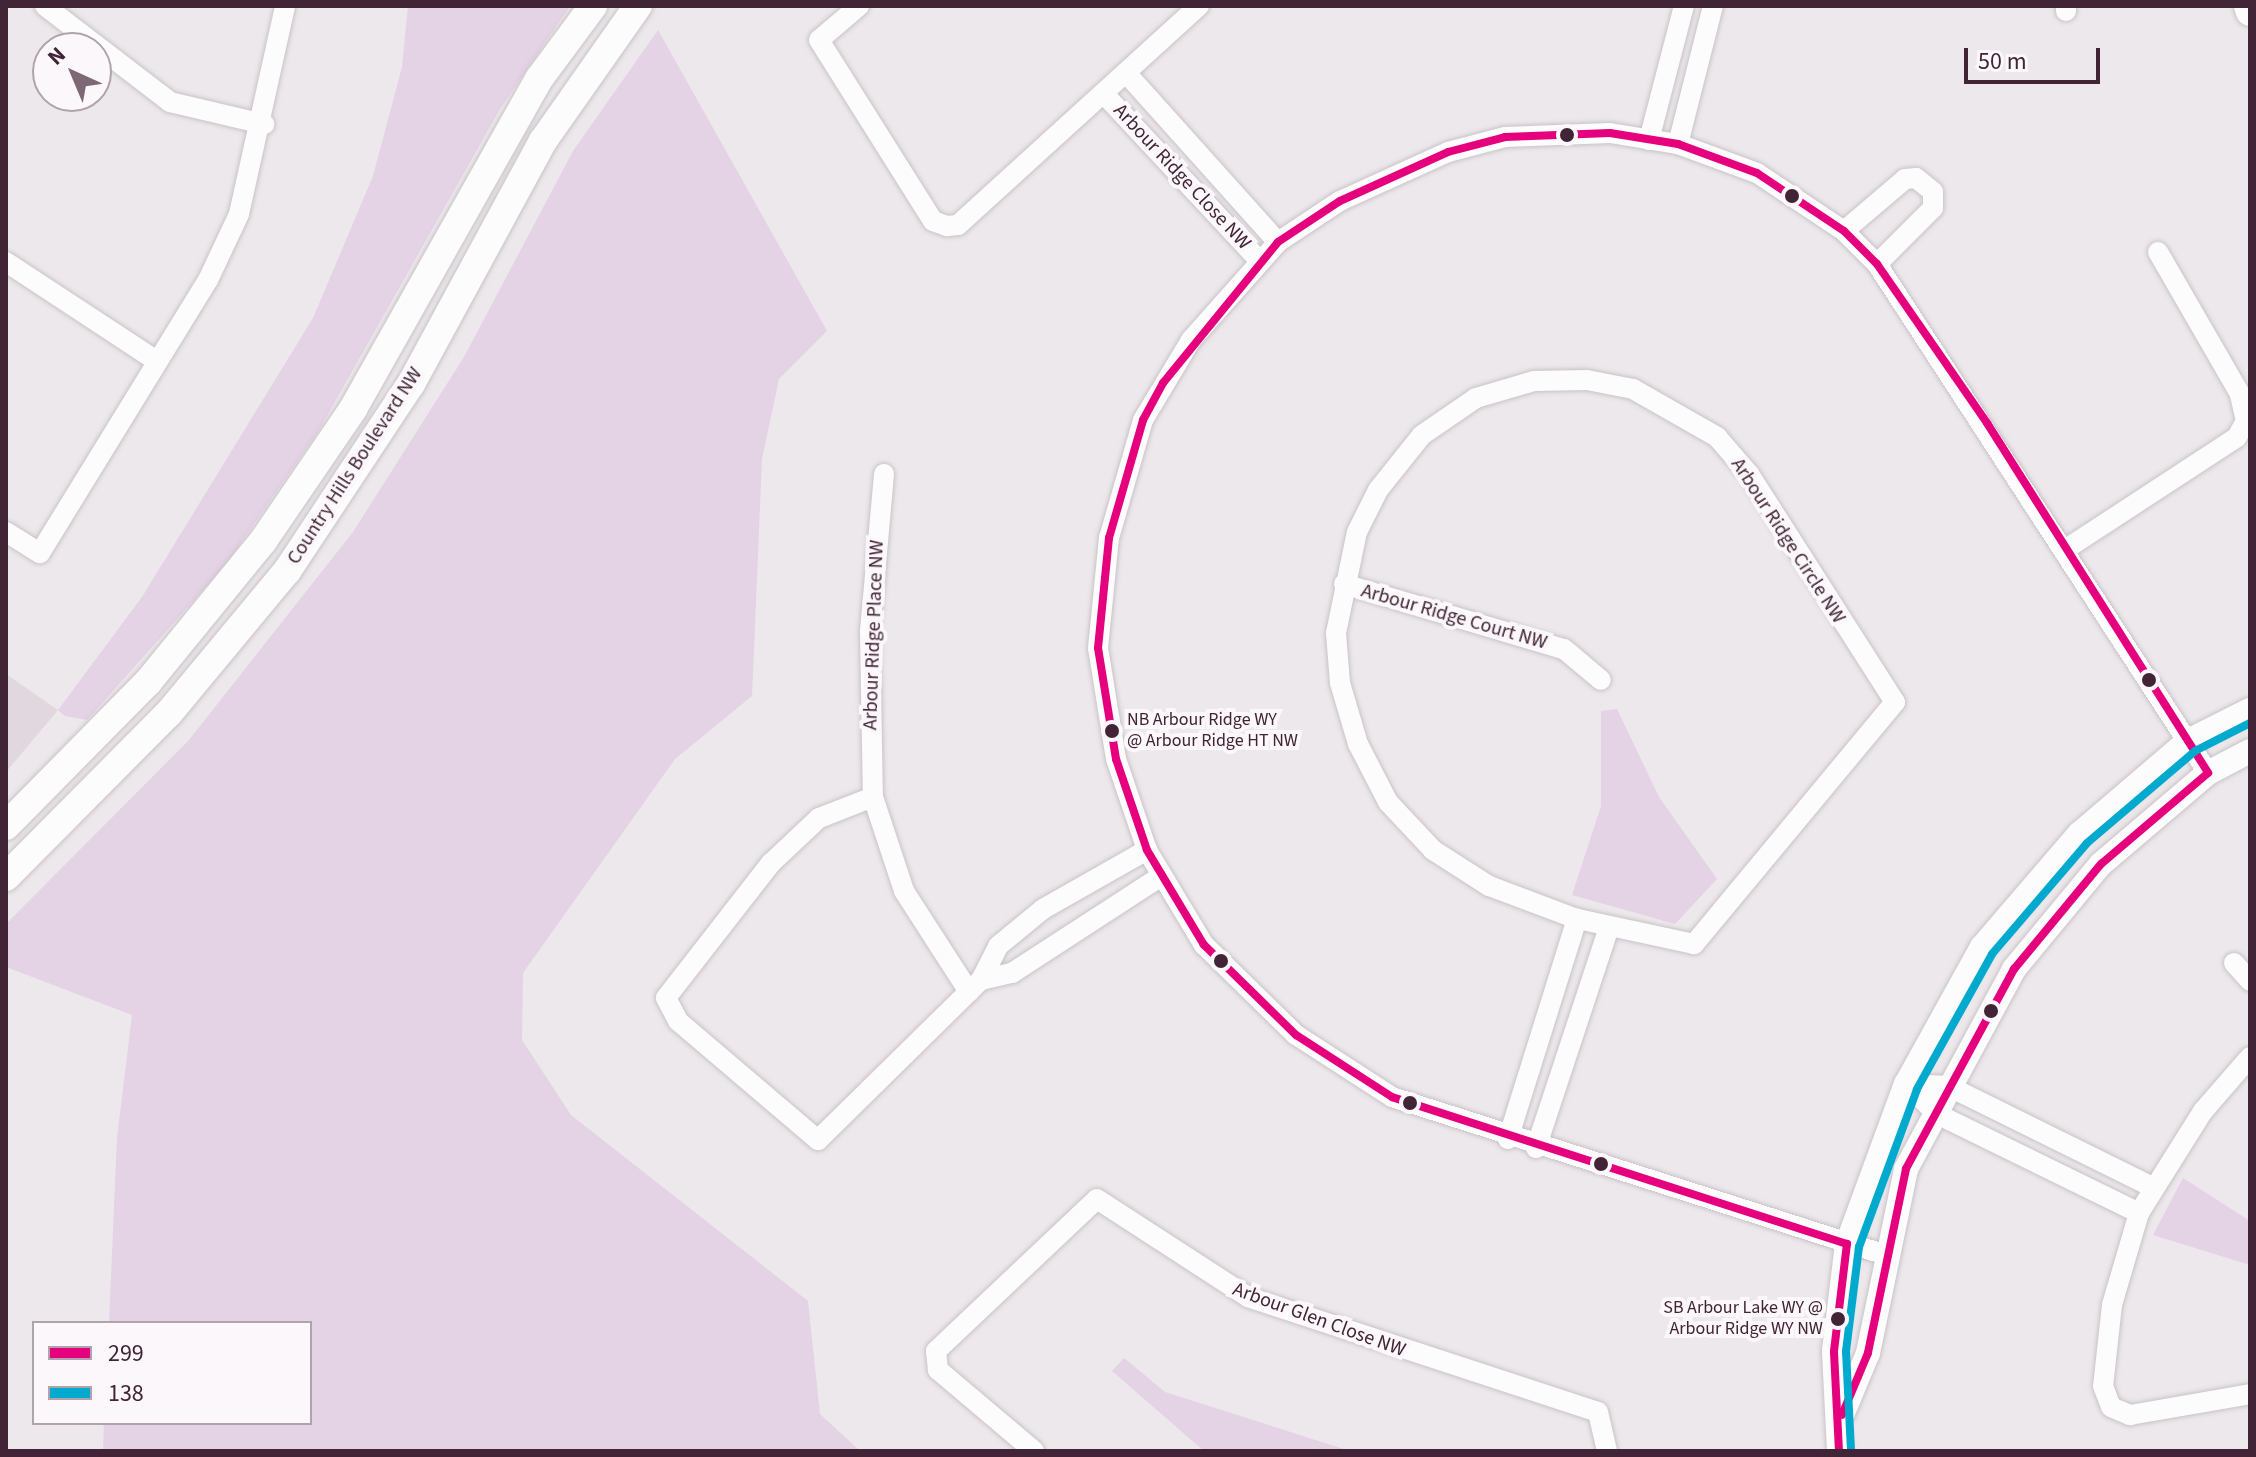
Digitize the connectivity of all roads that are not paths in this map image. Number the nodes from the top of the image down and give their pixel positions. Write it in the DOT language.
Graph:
graph roads {
  1 [pos="45,6"];
  2 [pos="285,6"];
  3 [pos="593,6"];
  4 [pos="638,6"];
  5 [pos="859,6"];
  6 [pos="1199,6"];
  7 [pos="1684,6"];
  8 [pos="1713,6"];
  9 [pos="2248,6"];
  10 [pos="2250,12"];
  11 [pos="1127,74"];
  12 [pos="1104,94"];
  13 [pos="264,124"];
  14 [pos="1649,140"];
  15 [pos="1678,144"];
  16 [pos="1844,231"];
  17 [pos="1278,242"];
  18 [pos="2158,252"];
  19 [pos="1259,260"];
  20 [pos="6,262"];
  21 [pos="1877,264"];
  22 [pos="157,361"];
  23 [pos="884,474"];
  24 [pos="6,532"];
  25 [pos="2066,549"];
  26 [pos="1344,584"];
  27 [pos="1601,680"];
  28 [pos="2250,710"];
  29 [pos="2188,741"];
  30 [pos="2250,751"];
  31 [pos="77,758"];
  32 [pos="2208,773"];
  33 [pos="873,797"];
  34 [pos="6,800"];
  35 [pos="6,826"];
  36 [pos="1147,850"];
  37 [pos="6,875"];
  38 [pos="1160,877"];
  39 [pos="1577,919"];
  40 [pos="1608,930"];
  41 [pos="2234,963"];
  42 [pos="2250,981"];
  43 [pos="975,986"];
  44 [pos="2250,1057"];
  45 [pos="1906,1084"];
  46 [pos="1948,1086"];
  47 [pos="1937,1114"];
  48 [pos="1508,1139"];
  49 [pos="1536,1148"];
  50 [pos="2152,1187"];
  51 [pos="2139,1213"];
  52 [pos="1847,1244"];
  53 [pos="1883,1254"];
  54 [pos="2250,1394"];
  55 [pos="1842,1415"];
  56 [pos="1034,1451"];
  57 [pos="1607,1451"];
  58 [pos="1839,1451"];
  1 -- 13 [label="street"];
  2 -- 13 [label="street"];
  3 -- 31 [label="main road, Country Hills Boulevard NW"];
  4 -- 37 [label="main road, Country Hills Boulevard NW"];
  5 -- 12 [label="street, Arbour Ridge Close NW"];
  6 -- 11 [label="street, Arbour Ridge Close NW"];
  7 -- 14 [label="street"];
  8 -- 15 [label="street"];
  9 -- 10 [label="main road"];
  11 -- 12 [label="street, Arbour Ridge Close NW"];
  11 -- 17 [label="street, Arbour Ridge Close NW"];
  12 -- 19 [label="street, Arbour Ridge Close NW"];
  13 -- 22 [label="street"];
  14 -- 15 [label="street"];
  14 -- 17 [label="street"];
  15 -- 16 [label="street"];
  16 -- 21 [label="street"];
  16 -- 21 [label="street"];
  17 -- 19 [label="street"];
  18 -- 25 [label="street"];
  19 -- 36 [label="street"];
  20 -- 22 [label="street"];
  21 -- 25 [label="street"];
  22 -- 24 [label="street"];
  23 -- 33 [label="street, Arbour Ridge Place NW"];
  25 -- 29 [label="street"];
  26 -- 27 [label="street, Arbour Ridge Court NW"];
  26 -- 39 [label="street, Arbour Ridge Circle NW"];
  26 -- 40 [label="street, Arbour Ridge Circle NW"];
  28 -- 29 [label="street"];
  29 -- 32 [label="street"];
  29 -- 45 [label="street"];
  30 -- 32 [label="street"];
  31 -- 34 [label="main road"];
  31 -- 35 [label="main road, Country Hills Boulevard NW"];
  32 -- 46 [label="street"];
  33 -- 43 [label="street, Arbour Ridge Place NW"];
  33 -- 43 [label="street"];
  36 -- 38 [label="street"];
  36 -- 43 [label="street"];
  38 -- 43 [label="street"];
  38 -- 48 [label="street"];
  39 -- 40 [label="street, Arbour Ridge Circle NW"];
  39 -- 48 [label="street"];
  40 -- 49 [label="street"];
  41 -- 42 [label="street"];
  44 -- 50 [label="street"];
  45 -- 46 [label="street"];
  45 -- 47 [label="street"];
  45 -- 52 [label="street"];
  46 -- 47 [label="street"];
  46 -- 50 [label="street"];
  47 -- 51 [label="street"];
  47 -- 53 [label="street"];
  48 -- 49 [label="street"];
  49 -- 52 [label="street"];
  50 -- 51 [label="street"];
  51 -- 54 [label="street"];
  52 -- 53 [label="street"];
  52 -- 55 [label="street"];
  53 -- 55 [label="street"];
  55 -- 58 [label="street"];
  56 -- 57 [label="street, Arbour Glen Close NW"];
}
